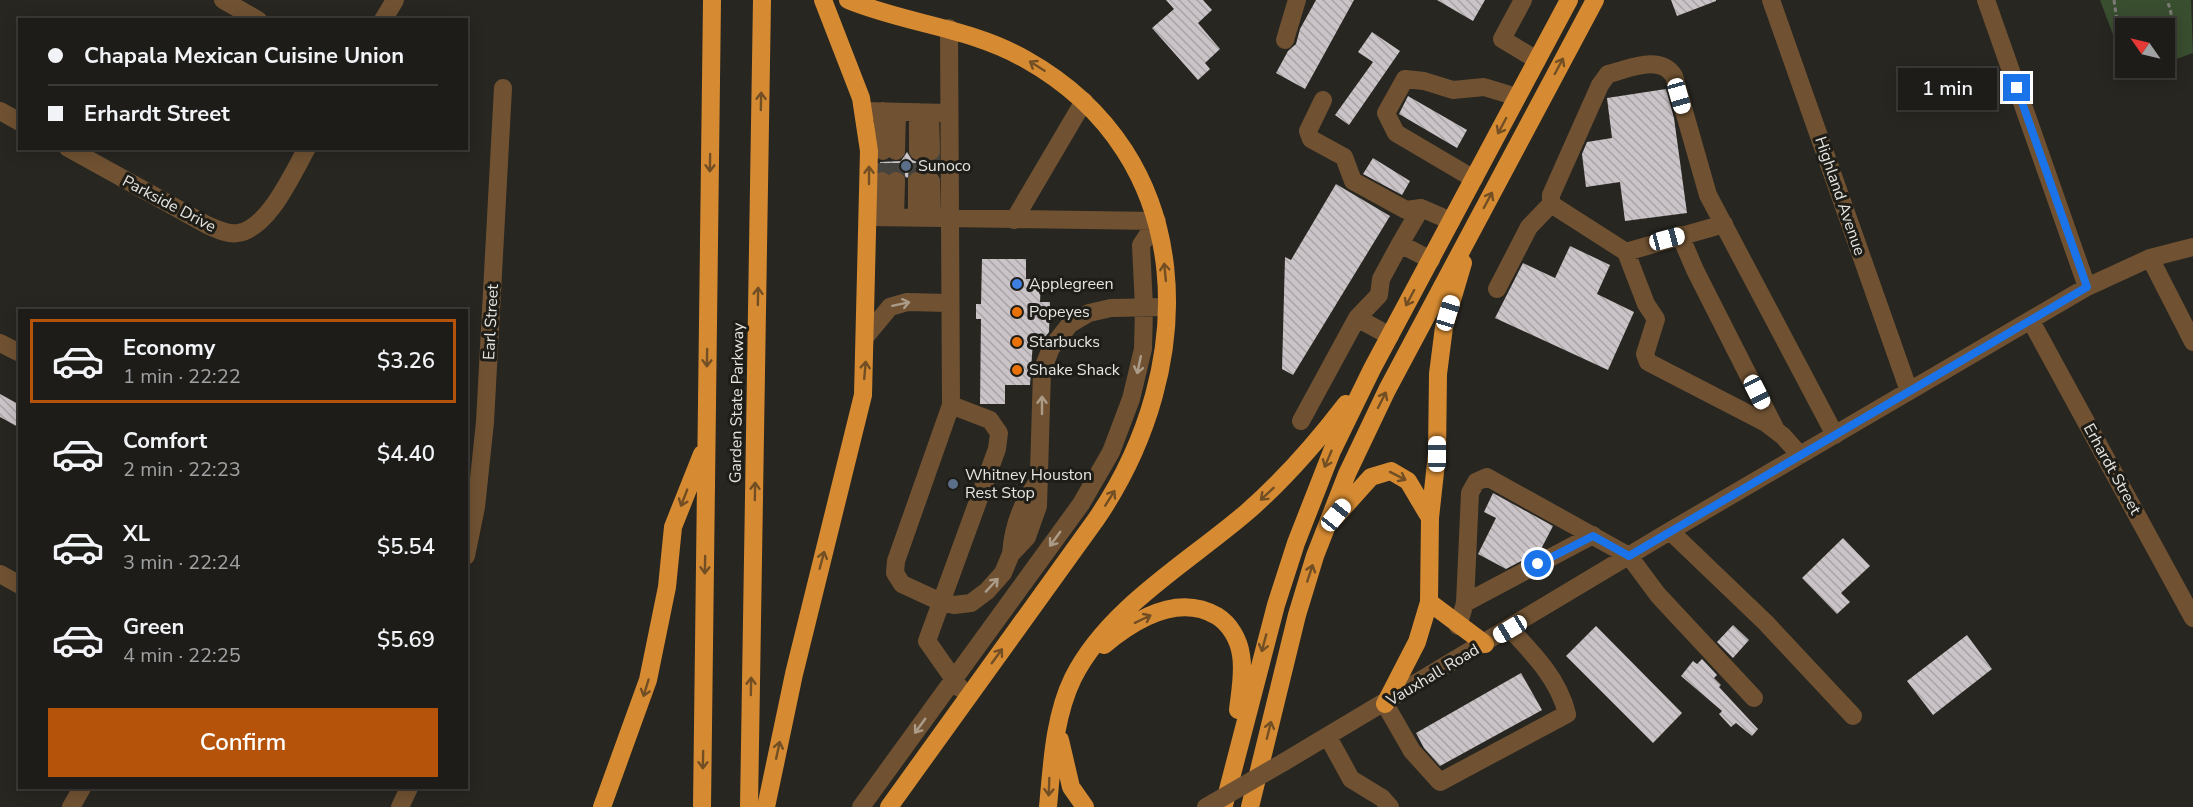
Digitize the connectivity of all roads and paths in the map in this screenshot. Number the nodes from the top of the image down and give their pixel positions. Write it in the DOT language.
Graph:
graph roads {
  1 [pos="223,0"];
  2 [pos="395,0"];
  3 [pos="712,0"];
  4 [pos="762,0"];
  5 [pos="824,0"];
  6 [pos="848,0"];
  7 [pos="1298,0"];
  8 [pos="1523,0"];
  9 [pos="1569,0"];
  10 [pos="1594,0"];
  11 [pos="1771,0"];
  12 [pos="1986,0"];
  13 [pos="2114,0"];
  14 [pos="2167,0"];
  15 [pos="254,18"];
  16 [pos="384,18"];
  17 [pos="2117,18"];
  18 [pos="2172,18"];
  19 [pos="949,28"];
  20 [pos="1285,40"];
  21 [pos="1537,60"];
  22 [pos="503,88"];
  23 [pos="1517,97"];
  24 [pos="1084,100"];
  25 [pos="1323,100"];
  26 [pos="0,111"];
  27 [pos="864,111"];
  28 [pos="890,112"];
  29 [pos="933,113"];
  30 [pos="18,121"];
  31 [pos="72,150"];
  32 [pos="306,150"];
  33 [pos="889,151"];
  34 [pos="924,151"];
  35 [pos="1474,179"];
  36 [pos="889,181"];
  37 [pos="924,181"];
  38 [pos="1551,204"];
  39 [pos="1421,208"];
  40 [pos="882,217"];
  41 [pos="932,218"];
  42 [pos="1014,220"];
  43 [pos="1157,221"];
  44 [pos="1451,222"];
  45 [pos="1724,224"];
  46 [pos="1473,226"];
  47 [pos="1680,235"];
  48 [pos="1400,244"];
  49 [pos="2193,247"];
  50 [pos="1626,252"];
  51 [pos="2150,258"];
  52 [pos="1431,260"];
  53 [pos="2087,287"];
  54 [pos="1497,289"];
  55 [pos="949,303"];
  56 [pos="1144,307"];
  57 [pos="1167,307"];
  58 [pos="1357,318"];
  59 [pos="2031,321"];
  60 [pos="866,336"];
  61 [pos="1390,336"];
  62 [pos="2193,342"];
  63 [pos="0,343"];
  64 [pos="18,352"];
  65 [pos="1372,369"];
  66 [pos="1909,391"];
  67 [pos="951,405"];
  68 [pos="1301,421"];
  69 [pos="1776,430"];
  70 [pos="1835,435"];
  71 [pos="706,444"];
  72 [pos="1800,455"];
  73 [pos="1430,518"];
  74 [pos="469,530"];
  75 [pos="1324,530"];
  76 [pos="1670,531"];
  77 [pos="1593,536"];
  78 [pos="1629,556"];
  79 [pos="0,574"];
  80 [pos="18,584"];
  81 [pos="941,602"];
  82 [pos="1429,602"];
  83 [pos="1465,603"];
  84 [pos="2193,618"];
  85 [pos="1458,626"];
  86 [pos="1510,629"];
  87 [pos="1485,644"];
  88 [pos="1080,666"];
  89 [pos="954,678"];
  90 [pos="1754,698"];
  91 [pos="963,704"];
  92 [pos="1385,704"];
  93 [pos="1853,716"];
  94 [pos="1059,727"];
  95 [pos="1328,737"];
  96 [pos="1233,768"];
  97 [pos="81,789"];
  98 [pos="409,789"];
  99 [pos="71,807"];
  100 [pos="400,807"];
  101 [pos="602,807"];
  102 [pos="702,807"];
  103 [pos="749,807"];
  104 [pos="766,807"];
  105 [pos="861,807"];
  106 [pos="888,807"];
  107 [pos="1048,807"];
  108 [pos="1085,807"];
  109 [pos="1206,807"];
  110 [pos="1223,807"];
  111 [pos="1250,807"];
  112 [pos="1390,807"];
  1 -- 15 [label="street"];
  2 -- 16 [label="street"];
  3 -- 71 [label="highway, Garden State Parkway, one-way"];
  103 -- 4 [label="highway, Garden State Parkway, one-way"];
  5 -- 27 [label="highway"];
  6 -- 19 [label="highway"];
  7 -- 20 [label="street"];
  8 -- 21 [label="street"];
  9 -- 21 [label="highway"];
  46 -- 10 [label="highway, one-way"];
  11 -- 66 [label="street, Highland Avenue"];
  12 -- 53 [label="street"];
  13 -- 17 [label="path"];
  14 -- 18 [label="path"];
  24 -- 19 [label="highway, one-way"];
  19 -- 29 [label="street"];
  21 -- 23 [label="highway"];
  22 -- 74 [label="street, Earl Street"];
  23 -- 35 [label="highway, one-way"];
  23 -- 35 [label="street"];
  24 -- 42 [label="street"];
  24 -- 43 [label="highway"];
  25 -- 39 [label="street"];
  26 -- 30 [label="street"];
  27 -- 28 [label="street"];
  40 -- 27 [label="highway, one-way"];
  28 -- 29 [label="street"];
  28 -- 33 [label="street"];
  29 -- 34 [label="street"];
  29 -- 41 [label="street"];
  31 -- 32 [label="street, Parkside Drive"];
  35 -- 44 [label="highway"];
  36 -- 40 [label="street"];
  37 -- 41 [label="street"];
  38 -- 45 [label="street"];
  38 -- 50 [label="street"];
  38 -- 54 [label="street"];
  39 -- 44 [label="street"];
  39 -- 48 [label="street"];
  40 -- 41 [label="street"];
  40 -- 60 [label="highway"];
  41 -- 42 [label="street"];
  41 -- 55 [label="street"];
  42 -- 43 [label="street"];
  43 -- 56 [label="street"];
  57 -- 43 [label="highway, one-way"];
  44 -- 52 [label="highway"];
  45 -- 47 [label="street"];
  45 -- 70 [label="street"];
  46 -- 73 [label="highway"];
  75 -- 46 [label="highway, one-way"];
  47 -- 50 [label="street"];
  47 -- 69 [label="street"];
  48 -- 52 [label="street"];
  48 -- 58 [label="street"];
  49 -- 51 [label="street, Vauxhall Road"];
  50 -- 69 [label="street"];
  51 -- 53 [label="street, Vauxhall Road"];
  51 -- 62 [label="street"];
  52 -- 61 [label="highway, one-way"];
  53 -- 59 [label="street, Vauxhall Road"];
  60 -- 55 [label="street, one-way"];
  55 -- 67 [label="street"];
  56 -- 57 [label="street"];
  81 -- 56 [label="street, one-way"];
  56 -- 89 [label="street, one-way"];
  91 -- 57 [label="highway, one-way"];
  58 -- 61 [label="street"];
  58 -- 68 [label="street"];
  59 -- 66 [label="street, Vauxhall Road"];
  59 -- 84 [label="street, Erhardt Street"];
  104 -- 60 [label="highway, one-way"];
  61 -- 65 [label="highway"];
  63 -- 64 [label="street"];
  65 -- 88 [label="highway, one-way"];
  65 -- 96 [label="highway, one-way"];
  66 -- 70 [label="street, Vauxhall Road"];
  67 -- 81 [label="street"];
  67 -- 81 [label="street"];
  69 -- 72 [label="street"];
  70 -- 72 [label="street, Vauxhall Road"];
  71 -- 101 [label="highway, one-way"];
  71 -- 102 [label="highway, Garden State Parkway, one-way"];
  72 -- 76 [label="street, Vauxhall Road"];
  75 -- 73 [label="highway, one-way"];
  73 -- 82 [label="highway"];
  111 -- 75 [label="highway, one-way"];
  76 -- 78 [label="street, Vauxhall Road"];
  76 -- 93 [label="street"];
  77 -- 78 [label="street"];
  77 -- 83 [label="street"];
  77 -- 83 [label="street"];
  78 -- 86 [label="street, Vauxhall Road"];
  78 -- 90 [label="street"];
  79 -- 80 [label="street"];
  81 -- 89 [label="street"];
  82 -- 85 [label="highway"];
  82 -- 92 [label="highway"];
  83 -- 85 [label="street"];
  85 -- 87 [label="highway"];
  86 -- 87 [label="street, Vauxhall Road"];
  86 -- 92 [label="street"];
  87 -- 92 [label="street, Vauxhall Road"];
  88 -- 94 [label="highway"];
  88 -- 96 [label="highway, one-way"];
  89 -- 91 [label="street"];
  89 -- 105 [label="street, one-way"];
  91 -- 106 [label="highway"];
  92 -- 95 [label="street, Vauxhall Road"];
  94 -- 107 [label="highway, one-way"];
  94 -- 108 [label="highway"];
  95 -- 109 [label="street, Vauxhall Road, bridge"];
  95 -- 112 [label="street"];
  96 -- 110 [label="highway"];
  97 -- 99 [label="street"];
  98 -- 100 [label="street"];
}
